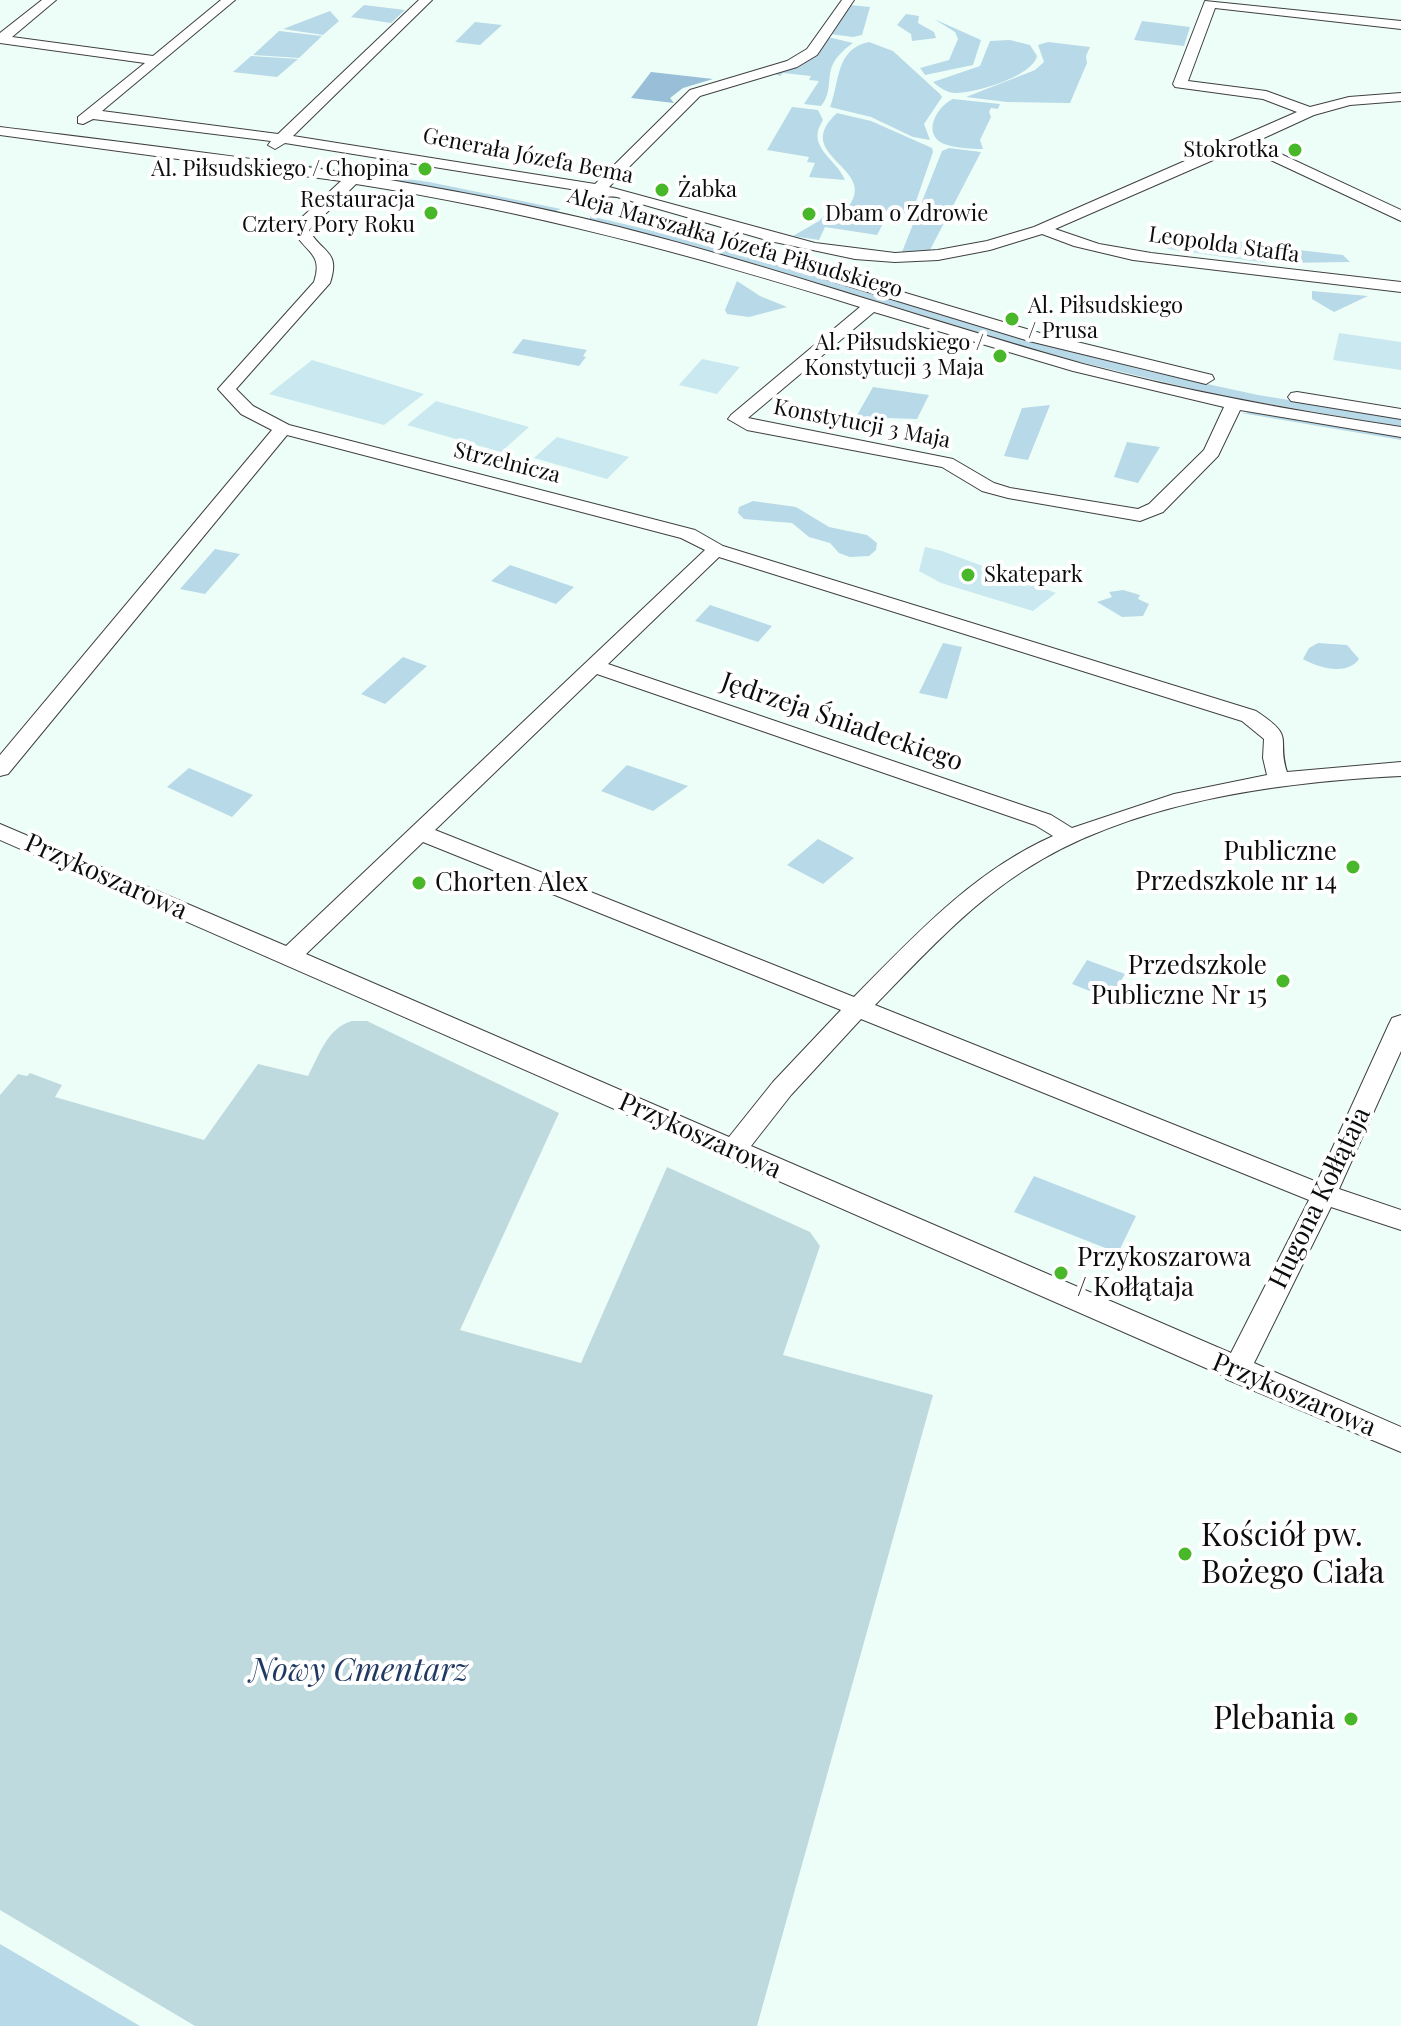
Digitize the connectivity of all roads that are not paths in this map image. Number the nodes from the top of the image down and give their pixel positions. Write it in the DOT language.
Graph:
graph roads {
  1 [pos="50,0"];
  2 [pos="229,0"];
  3 [pos="426,0"];
  4 [pos="848,0"];
  5 [pos="1401,25"];
  6 [pos="1,39"];
  7 [pos="155,60"];
  8 [pos="1401,97"];
  9 [pos="1309,112"];
  10 [pos="91,114"];
  11 [pos="0,119"];
  12 [pos="69,128"];
  13 [pos="0,131"];
  14 [pos="283,138"];
  15 [pos="1244,142"];
  16 [pos="264,160"];
  17 [pos="353,178"];
  18 [pos="599,189"];
  19 [pos="578,212"];
  20 [pos="1401,216"];
  21 [pos="1045,230"];
  22 [pos="1401,287"];
  23 [pos="871,306"];
  24 [pos="1216,382"];
  25 [pos="1283,395"];
  26 [pos="1235,403"];
  27 [pos="1401,414"];
  28 [pos="283,429"];
  29 [pos="1401,432"];
  30 [pos="716,550"];
  31 [pos="593,666"];
  32 [pos="0,769"];
  33 [pos="1401,769"];
  34 [pos="1279,778"];
  35 [pos="0,831"];
  36 [pos="419,832"];
  37 [pos="1070,836"];
  38 [pos="289,957"];
  39 [pos="856,1009"];
  40 [pos="1401,1024"];
  41 [pos="733,1151"];
  42 [pos="1324,1195"];
  43 [pos="1401,1220"];
  44 [pos="1236,1371"];
  45 [pos="1401,1440"];
  1 -- 6 [label="street"];
  2 -- 7 [label="street"];
  3 -- 14 [label="street"];
  4 -- 18 [label="street"];
  5 -- 9 [label="street"];
  6 -- 7 [label="street"];
  7 -- 10 [label="street"];
  8 -- 9 [label="street, Generała Józefa Bema"];
  9 -- 15 [label="street, Generała Józefa Bema"];
  10 -- 12 [label="street"];
  10 -- 14 [label="street, Generała Józefa Bema"];
  11 -- 12 [label="street, Aleja Marszałka Józefa Piłsudskiego"];
  12 -- 16 [label="street, Aleja Marszałka Józefa Piłsudskiego"];
  13 -- 16 [label="street, Aleja Marszałka Józefa Piłsudskiego"];
  14 -- 16 [label="street"];
  14 -- 18 [label="street, Generała Józefa Bema"];
  15 -- 20 [label="street"];
  15 -- 21 [label="street, Generała Józefa Bema"];
  16 -- 17 [label="street, Aleja Marszałka Józefa Piłsudskiego"];
  16 -- 19 [label="street, Aleja Marszałka Józefa Piłsudskiego"];
  17 -- 19 [label="street, Aleja Marszałka Józefa Piłsudskiego"];
  17 -- 28 [label="street, Strzelnicza"];
  18 -- 19 [label="street"];
  18 -- 21 [label="street, Generała Józefa Bema"];
  19 -- 23 [label="street, Aleja Marszałka Józefa Piłsudskiego"];
  19 -- 24 [label="street, Aleja Marszałka Józefa Piłsudskiego"];
  21 -- 22 [label="street, Leopolda Staffa"];
  23 -- 26 [label="street, Aleja Marszałka Józefa Piłsudskiego"];
  23 -- 26 [label="street, Konstytucji 3 Maja"];
  25 -- 27 [label="street"];
  26 -- 29 [label="street, Aleja Marszałka Józefa Piłsudskiego"];
  28 -- 30 [label="street, Strzelnicza"];
  28 -- 32 [label="street"];
  30 -- 31 [label="street"];
  30 -- 34 [label="street, Strzelnicza"];
  31 -- 36 [label="street"];
  31 -- 37 [label="street, Jędrzeja Śniadeckiego"];
  33 -- 34 [label="street"];
  34 -- 37 [label="street"];
  35 -- 38 [label="street, Przykoszarowa"];
  36 -- 38 [label="street"];
  36 -- 39 [label="street"];
  37 -- 39 [label="street"];
  38 -- 41 [label="street, Przykoszarowa"];
  39 -- 41 [label="street"];
  39 -- 42 [label="street"];
  40 -- 42 [label="street, Hugona Kołłątaja"];
  41 -- 44 [label="street, Przykoszarowa"];
  42 -- 43 [label="street"];
  42 -- 44 [label="street, Hugona Kołłątaja"];
  44 -- 45 [label="street, Przykoszarowa"];
}
